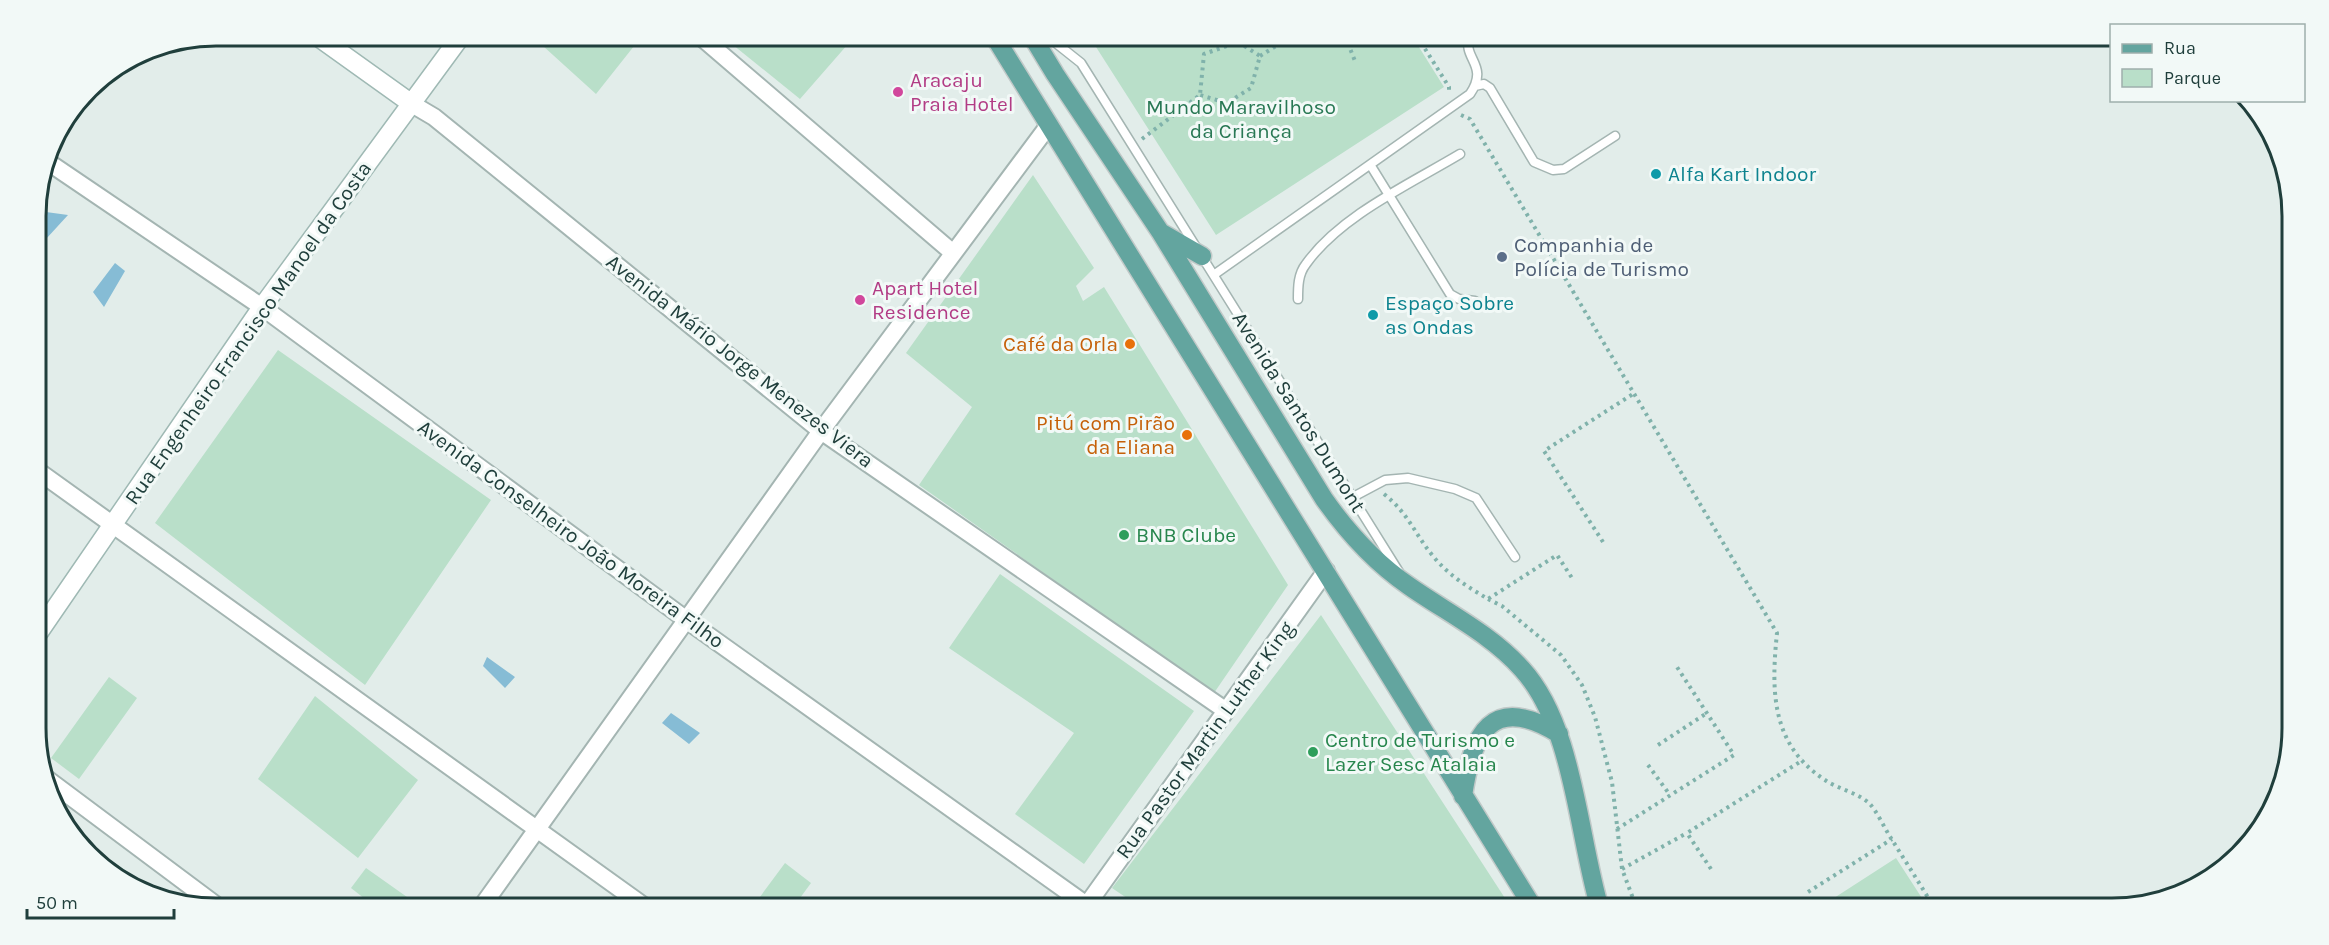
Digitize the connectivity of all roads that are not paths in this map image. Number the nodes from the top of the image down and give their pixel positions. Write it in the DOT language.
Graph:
graph roads {
  1 [pos="332,47"];
  2 [pos="453,47"];
  3 [pos="713,47"];
  4 [pos="1001,47"];
  5 [pos="1038,47"];
  6 [pos="1061,47"];
  7 [pos="1468,47"];
  8 [pos="1475,86"];
  9 [pos="412,104"];
  10 [pos="1049,125"];
  11 [pos="1615,136"];
  12 [pos="1460,154"];
  13 [pos="54,166"];
  14 [pos="1371,166"];
  15 [pos="1389,196"];
  16 [pos="1161,233"];
  17 [pos="952,252"];
  18 [pos="1202,256"];
  19 [pos="1215,274"];
  20 [pos="1298,299"];
  21 [pos="1475,301"];
  22 [pos="262,307"];
  23 [pos="821,431"];
  24 [pos="47,477"];
  25 [pos="1353,497"];
  26 [pos="113,525"];
  27 [pos="1515,557"];
  28 [pos="1326,571"];
  29 [pos="1407,585"];
  30 [pos="47,620"];
  31 [pos="688,621"];
  32 [pos="1225,710"];
  33 [pos="1559,734"];
  34 [pos="58,787"];
  35 [pos="1463,796"];
  36 [pos="538,829"];
  37 [pos="206,897"];
  38 [pos="488,898"];
  39 [pos="633,898"];
  40 [pos="1074,898"];
  41 [pos="1095,898"];
  42 [pos="1527,898"];
  43 [pos="1597,898"];
  1 -- 9 [label="street"];
  2 -- 9 [label="street, Rua Engenheiro Francisco Manoel da Costa"];
  3 -- 17 [label="street"];
  4 -- 10 [label="main road"];
  5 -- 16 [label="main road, Avenida Santos Dumont"];
  6 -- 18 [label="lane"];
  7 -- 8 [label="lane"];
  8 -- 11 [label="lane"];
  8 -- 14 [label="lane"];
  9 -- 22 [label="street, Rua Engenheiro Francisco Manoel da Costa"];
  9 -- 23 [label="street, Avenida Mário Jorge Menezes Viera"];
  10 -- 17 [label="street"];
  10 -- 28 [label="main road"];
  12 -- 15 [label="lane"];
  13 -- 22 [label="street, Avenida Conselheiro João Moreira Filho"];
  14 -- 15 [label="lane"];
  14 -- 19 [label="lane"];
  15 -- 20 [label="lane"];
  15 -- 21 [label="lane"];
  16 -- 18 [label="main road"];
  16 -- 29 [label="main road, Avenida Santos Dumont"];
  17 -- 23 [label="street"];
  18 -- 19 [label="lane"];
  19 -- 25 [label="lane"];
  22 -- 26 [label="street, Rua Engenheiro Francisco Manoel da Costa"];
  22 -- 31 [label="street, Avenida Conselheiro João Moreira Filho"];
  23 -- 31 [label="street"];
  23 -- 32 [label="street, Avenida Mário Jorge Menezes Viera"];
  24 -- 26 [label="street"];
  25 -- 27 [label="lane"];
  25 -- 29 [label="lane"];
  26 -- 30 [label="street, Rua Engenheiro Francisco Manoel da Costa"];
  26 -- 36 [label="street"];
  28 -- 32 [label="street, Rua Pastor Martin Luther King"];
  28 -- 35 [label="main road"];
  29 -- 33 [label="main road, Avenida Santos Dumont"];
  31 -- 36 [label="street"];
  31 -- 40 [label="street, Avenida Conselheiro João Moreira Filho"];
  32 -- 41 [label="street, Rua Pastor Martin Luther King"];
  33 -- 35 [label="main road"];
  33 -- 43 [label="main road, Avenida Santos Dumont"];
  34 -- 37 [label="street"];
  35 -- 42 [label="main road"];
  36 -- 38 [label="street"];
  36 -- 39 [label="street"];
}
